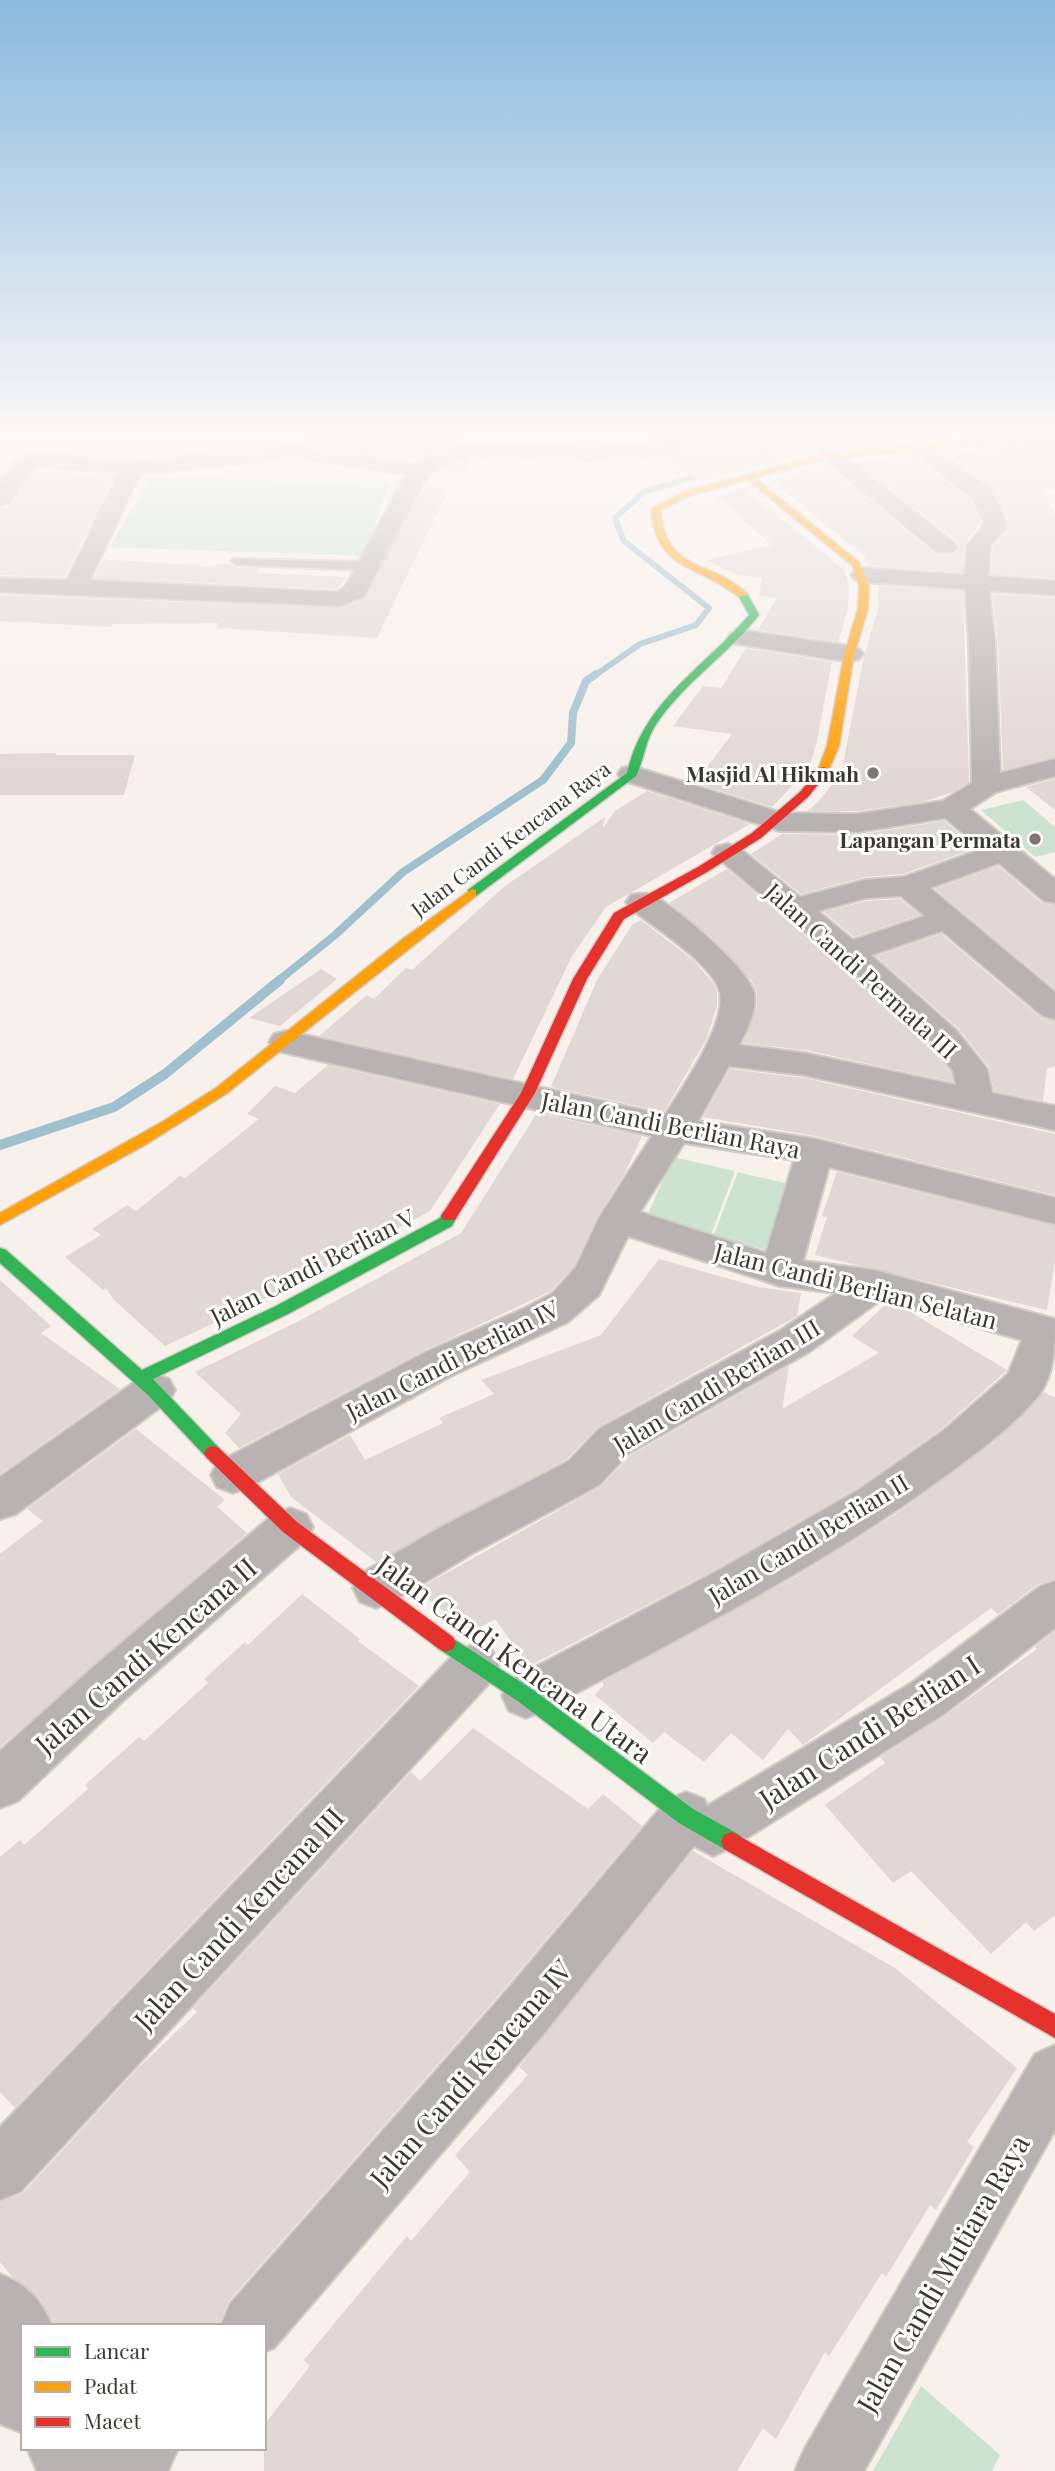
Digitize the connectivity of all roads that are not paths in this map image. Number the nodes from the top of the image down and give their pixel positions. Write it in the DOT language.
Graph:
graph roads {
  1 [pos="94,547"];
  2 [pos="378,547"];
  3 [pos="668,547"];
  4 [pos="834,547"];
  5 [pos="943,547"];
  6 [pos="979,547"];
  7 [pos="237,561"];
  8 [pos="368,566"];
  9 [pos="860,570"];
  10 [pos="976,581"];
  11 [pos="0,585"];
  12 [pos="75,587"];
  13 [pos="1055,588"];
  14 [pos="740,638"];
  15 [pos="849,654"];
  16 [pos="1055,767"];
  17 [pos="632,774"];
  18 [pos="986,786"];
  19 [pos="951,808"];
  20 [pos="780,822"];
  21 [pos="1001,852"];
  22 [pos="727,853"];
  23 [pos="908,886"];
  24 [pos="1055,894"];
  25 [pos="642,902"];
  26 [pos="794,908"];
  27 [pos="946,919"];
  28 [pos="848,952"];
  29 [pos="1055,1009"];
  30 [pos="286,1042"];
  31 [pos="719,1054"];
  32 [pos="526,1096"];
  33 [pos="976,1100"];
  34 [pos="1055,1118"];
  35 [pos="674,1129"];
  36 [pos="815,1151"];
  37 [pos="1055,1211"];
  38 [pos="618,1219"];
  39 [pos="0,1220"];
  40 [pos="0,1254"];
  41 [pos="780,1272"];
  42 [pos="874,1284"];
  43 [pos="1051,1333"];
  44 [pos="147,1384"];
  45 [pos="233,1475"];
  46 [pos="0,1501"];
  47 [pos="290,1527"];
  48 [pos="376,1588"];
  49 [pos="1055,1601"];
  50 [pos="475,1665"];
  51 [pos="526,1696"];
  52 [pos="0,1784"];
  53 [pos="699,1824"];
  54 [pos="1055,2027"];
  55 [pos="1055,2074"];
  56 [pos="4,2158"];
  57 [pos="0,2305"];
  58 [pos="254,2324"];
  59 [pos="21,2330"];
  60 [pos="0,2373"];
  61 [pos="21,2399"];
  62 [pos="69,2450"];
  63 [pos="123,2462"];
  64 [pos="828,2471"];
  1 -- 12 [label="street"];
  2 -- 8 [label="street"];
  3 -- 14 [label="street, Jalan Candi Kencana Raya"];
  4 -- 9 [label="street"];
  5 -- 9 [label="street"];
  6 -- 10 [label="street"];
  7 -- 8 [label="lane"];
  8 -- 12 [label="street"];
  9 -- 10 [label="street"];
  9 -- 15 [label="street, Jalan Candi Berlian V"];
  10 -- 13 [label="street"];
  10 -- 18 [label="street"];
  11 -- 12 [label="street"];
  14 -- 15 [label="street"];
  14 -- 17 [label="street, Jalan Candi Kencana Raya"];
  15 -- 20 [label="street, Jalan Candi Berlian V"];
  16 -- 18 [label="street"];
  17 -- 20 [label="street"];
  17 -- 30 [label="street, Jalan Candi Kencana Raya"];
  18 -- 19 [label="street"];
  19 -- 20 [label="street"];
  19 -- 21 [label="street"];
  20 -- 22 [label="street, Jalan Candi Berlian V"];
  21 -- 23 [label="street"];
  21 -- 24 [label="street"];
  22 -- 25 [label="street, Jalan Candi Berlian V"];
  22 -- 26 [label="street, Jalan Candi Permata III"];
  23 -- 26 [label="street"];
  23 -- 27 [label="street"];
  25 -- 31 [label="street, Jalan Candi Berlian IV"];
  25 -- 32 [label="street, Jalan Candi Berlian V"];
  26 -- 28 [label="street, Jalan Candi Permata III"];
  27 -- 28 [label="street"];
  27 -- 29 [label="street"];
  28 -- 33 [label="street, Jalan Candi Permata III"];
  30 -- 32 [label="street, Jalan Candi Berlian Raya"];
  30 -- 39 [label="street, Jalan Candi Kencana Raya"];
  31 -- 33 [label="street"];
  31 -- 35 [label="street, Jalan Candi Berlian IV"];
  32 -- 35 [label="street, Jalan Candi Berlian Raya"];
  32 -- 44 [label="street, Jalan Candi Berlian V"];
  33 -- 34 [label="street"];
  35 -- 36 [label="street, Jalan Candi Berlian Raya"];
  35 -- 38 [label="street, Jalan Candi Berlian IV"];
  36 -- 37 [label="street, Jalan Candi Berlian Raya"];
  36 -- 41 [label="street"];
  38 -- 41 [label="street, Jalan Candi Berlian Selatan"];
  38 -- 45 [label="street, Jalan Candi Berlian IV"];
  40 -- 44 [label="street, Jalan Candi Kencana Utara"];
  41 -- 42 [label="street, Jalan Candi Berlian Selatan"];
  42 -- 43 [label="street, Jalan Candi Berlian Selatan"];
  42 -- 48 [label="street, Jalan Candi Berlian III"];
  43 -- 51 [label="street, Jalan Candi Berlian II"];
  44 -- 45 [label="street, Jalan Candi Kencana Utara"];
  44 -- 46 [label="street"];
  45 -- 47 [label="street, Jalan Candi Kencana Utara"];
  47 -- 48 [label="street, Jalan Candi Kencana Utara"];
  47 -- 52 [label="street, Jalan Candi Kencana II"];
  48 -- 50 [label="street, Jalan Candi Kencana Utara"];
  49 -- 53 [label="street, Jalan Candi Berlian I"];
  50 -- 51 [label="street, Jalan Candi Kencana Utara"];
  50 -- 56 [label="street, Jalan Candi Kencana III"];
  51 -- 53 [label="street, Jalan Candi Kencana Utara"];
  53 -- 54 [label="street, Jalan Candi Kencana Utara"];
  53 -- 58 [label="street, Jalan Candi Kencana IV"];
  55 -- 64 [label="street, Jalan Candi Mutiara Raya"];
  57 -- 59 [label="street"];
  60 -- 61 [label="street"];
  62 -- 63 [label="street"];
}
